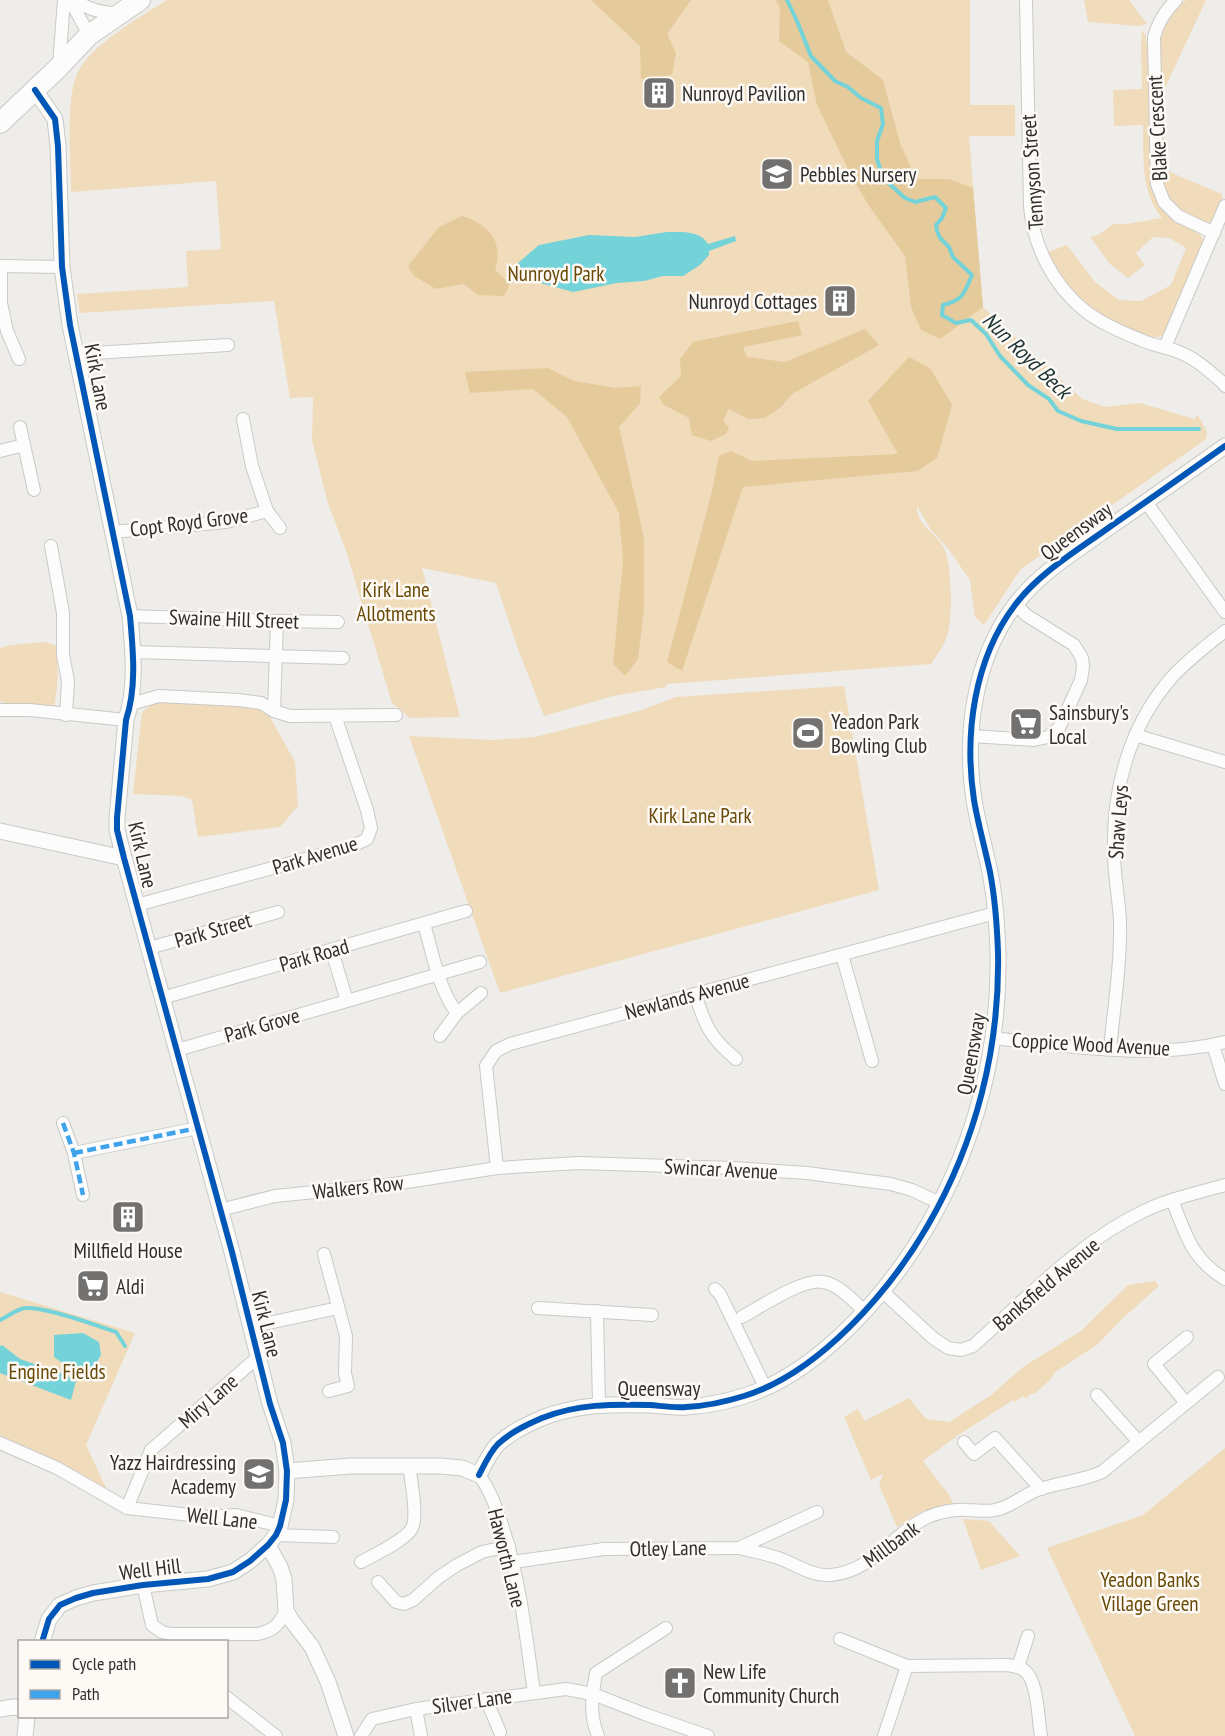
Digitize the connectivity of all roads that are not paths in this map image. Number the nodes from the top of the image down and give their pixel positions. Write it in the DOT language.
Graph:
graph roads {
  1 [pos="64,0"];
  2 [pos="70,0"];
  3 [pos="76,0"];
  4 [pos="140,0"];
  5 [pos="1026,0"];
  6 [pos="1176,0"];
  7 [pos="120,14"];
  8 [pos="89,35"];
  9 [pos="59,67"];
  10 [pos="35,90"];
  11 [pos="0,123"];
  12 [pos="1225,206"];
  13 [pos="1214,233"];
  14 [pos="1,266"];
  15 [pos="62,267"];
  16 [pos="228,345"];
  17 [pos="1165,347"];
  18 [pos="76,354"];
  19 [pos="19,358"];
  20 [pos="1225,386"];
  21 [pos="243,419"];
  22 [pos="20,427"];
  23 [pos="24,445"];
  24 [pos="1225,446"];
  25 [pos="0,451"];
  26 [pos="34,490"];
  27 [pos="1146,502"];
  28 [pos="267,511"];
  29 [pos="280,528"];
  30 [pos="112,532"];
  31 [pos="51,546"];
  32 [pos="1016,604"];
  33 [pos="1225,612"];
  34 [pos="130,616"];
  35 [pos="277,621"];
  36 [pos="338,622"];
  37 [pos="1225,631"];
  38 [pos="133,652"];
  39 [pos="276,657"];
  40 [pos="343,658"];
  41 [pos="131,705"];
  42 [pos="274,711"];
  43 [pos="0,713"];
  44 [pos="66,715"];
  45 [pos="396,715"];
  46 [pos="335,716"];
  47 [pos="126,720"];
  48 [pos="1135,735"];
  49 [pos="971,736"];
  50 [pos="1225,762"];
  51 [pos="0,831"];
  52 [pos="123,858"];
  53 [pos="137,905"];
  54 [pos="466,911"];
  55 [pos="278,912"];
  56 [pos="995,913"];
  57 [pos="424,924"];
  58 [pos="149,948"];
  59 [pos="332,951"];
  60 [pos="842,955"];
  61 [pos="480,962"];
  62 [pos="439,975"];
  63 [pos="481,993"];
  64 [pos="695,994"];
  65 [pos="162,998"];
  66 [pos="347,1001"];
  67 [pos="457,1013"];
  68 [pos="440,1036"];
  69 [pos="993,1038"];
  70 [pos="1219,1043"];
  71 [pos="1110,1049"];
  72 [pos="177,1050"];
  73 [pos="736,1059"];
  74 [pos="872,1061"];
  75 [pos="1225,1084"];
  76 [pos="63,1123"];
  77 [pos="198,1128"];
  78 [pos="74,1153"];
  79 [pos="497,1168"];
  80 [pos="1225,1185"];
  81 [pos="83,1195"];
  82 [pos="1172,1200"];
  83 [pos="940,1203"];
  84 [pos="220,1210"];
  85 [pos="324,1254"];
  86 [pos="1225,1279"];
  87 [pos="715,1289"];
  88 [pos="882,1292"];
  89 [pos="338,1308"];
  90 [pos="538,1308"];
  91 [pos="597,1311"];
  92 [pos="864,1311"];
  93 [pos="652,1315"];
  94 [pos="742,1317"];
  95 [pos="250,1327"];
  96 [pos="1187,1337"];
  97 [pos="258,1358"];
  98 [pos="1218,1377"];
  99 [pos="765,1387"];
  100 [pos="329,1391"];
  101 [pos="1097,1395"];
  102 [pos="1186,1403"];
  103 [pos="598,1405"];
  104 [pos="1138,1441"];
  105 [pos="0,1443"];
  106 [pos="964,1443"];
  107 [pos="409,1466"];
  108 [pos="287,1471"];
  109 [pos="479,1475"];
  110 [pos="1041,1489"];
  111 [pos="127,1508"];
  112 [pos="817,1512"];
  113 [pos="274,1536"];
  114 [pos="333,1537"];
  115 [pos="509,1546"];
  116 [pos="739,1548"];
  117 [pos="361,1562"];
  118 [pos="513,1562"];
  119 [pos="378,1582"];
  120 [pos="143,1586"];
  121 [pos="286,1611"];
  122 [pos="666,1628"];
  123 [pos="1028,1636"];
  124 [pos="43,1637"];
  125 [pos="840,1639"];
  126 [pos="906,1666"];
  127 [pos="1018,1666"];
  128 [pos="534,1693"];
  129 [pos="593,1694"];
  130 [pos="228,1699"];
  131 [pos="486,1699"];
  132 [pos="18,1708"];
  133 [pos="0,1709"];
  134 [pos="416,1709"];
  135 [pos="27,1718"];
  136 [pos="500,1732"];
  137 [pos="25,1736"];
  138 [pos="276,1736"];
  139 [pos="346,1736"];
  140 [pos="361,1736"];
  141 [pos="421,1736"];
  142 [pos="598,1736"];
  143 [pos="708,1736"];
  144 [pos="884,1736"];
  145 [pos="1041,1736"];
  1 -- 9 [label="street"];
  2 -- 8 [label="street"];
  3 -- 7 [label="street"];
  4 -- 7 [label="main road"];
  5 -- 17 [label="street, Tennyson Street"];
  6 -- 13 [label="street, Blake Crescent"];
  7 -- 8 [label="main road"];
  8 -- 9 [label="main road"];
  9 -- 10 [label="main road"];
  10 -- 11 [label="main road"];
  10 -- 15 [label="street, Kirk Lane"];
  12 -- 13 [label="street"];
  13 -- 17 [label="street"];
  14 -- 15 [label="street"];
  14 -- 19 [label="street"];
  15 -- 18 [label="street, Kirk Lane"];
  16 -- 18 [label="street"];
  17 -- 20 [label="street, Tennyson Street"];
  18 -- 30 [label="street, Kirk Lane"];
  21 -- 28 [label="street, Copt Royd Grove"];
  22 -- 23 [label="street"];
  23 -- 25 [label="street"];
  23 -- 26 [label="street"];
  24 -- 27 [label="street, Queensway"];
  27 -- 32 [label="street, Queensway"];
  27 -- 33 [label="street"];
  28 -- 29 [label="street, Copt Royd Grove"];
  28 -- 30 [label="street, Copt Royd Grove"];
  30 -- 34 [label="street, Kirk Lane"];
  31 -- 44 [label="street"];
  32 -- 49 [label="street, Queensway"];
  32 -- 49 [label="street"];
  34 -- 35 [label="street, Swaine Hill Street"];
  34 -- 38 [label="street, Kirk Lane"];
  35 -- 36 [label="street, Swaine Hill Street"];
  35 -- 39 [label="street"];
  37 -- 48 [label="street, Shaw Leys"];
  38 -- 39 [label="street"];
  38 -- 41 [label="street, Kirk Lane"];
  39 -- 40 [label="street"];
  39 -- 42 [label="street"];
  41 -- 42 [label="street"];
  41 -- 47 [label="street, Kirk Lane"];
  42 -- 46 [label="street"];
  43 -- 44 [label="street"];
  44 -- 47 [label="street"];
  45 -- 46 [label="street"];
  46 -- 53 [label="street, Park Avenue"];
  47 -- 52 [label="street, Kirk Lane"];
  48 -- 50 [label="street"];
  48 -- 71 [label="street, Shaw Leys"];
  49 -- 56 [label="street, Queensway"];
  51 -- 52 [label="street"];
  52 -- 53 [label="street, Kirk Lane"];
  53 -- 58 [label="street, Kirk Lane"];
  54 -- 57 [label="street, Park Road"];
  55 -- 58 [label="street, Park Street"];
  56 -- 60 [label="street, Newlands Avenue"];
  56 -- 69 [label="street, Queensway"];
  57 -- 59 [label="street, Park Road"];
  57 -- 62 [label="street"];
  58 -- 65 [label="street, Kirk Lane"];
  59 -- 65 [label="street, Park Road"];
  59 -- 66 [label="street"];
  60 -- 64 [label="street, Newlands Avenue"];
  60 -- 74 [label="street"];
  61 -- 62 [label="street, Park Grove"];
  62 -- 66 [label="street, Park Grove"];
  62 -- 67 [label="street"];
  63 -- 67 [label="street"];
  64 -- 73 [label="street"];
  64 -- 79 [label="street, Newlands Avenue"];
  65 -- 72 [label="street, Kirk Lane"];
  66 -- 72 [label="street, Park Grove"];
  67 -- 68 [label="street"];
  69 -- 71 [label="street, Coppice Wood Avenue"];
  69 -- 83 [label="street, Queensway"];
  70 -- 71 [label="street, Coppice Wood Avenue"];
  70 -- 75 [label="street"];
  72 -- 77 [label="street, Kirk Lane"];
  76 -- 78 [label="street"];
  77 -- 78 [label="street"];
  77 -- 84 [label="street, Kirk Lane"];
  78 -- 81 [label="street"];
  79 -- 83 [label="street, Swincar Avenue"];
  79 -- 84 [label="street, Walkers Row"];
  80 -- 82 [label="street, Banksfield Avenue"];
  82 -- 86 [label="street"];
  82 -- 88 [label="street, Banksfield Avenue"];
  83 -- 88 [label="street, Queensway"];
  84 -- 95 [label="street, Kirk Lane"];
  85 -- 89 [label="street"];
  87 -- 99 [label="street"];
  88 -- 92 [label="street, Queensway"];
  89 -- 95 [label="street"];
  89 -- 100 [label="street"];
  90 -- 91 [label="street"];
  91 -- 93 [label="street"];
  91 -- 103 [label="street"];
  92 -- 94 [label="street"];
  92 -- 99 [label="street, Queensway"];
  95 -- 97 [label="street, Kirk Lane"];
  96 -- 102 [label="street"];
  97 -- 108 [label="street, Kirk Lane"];
  97 -- 111 [label="street, Miry Lane"];
  98 -- 102 [label="street, Millbank"];
  99 -- 103 [label="street, Queensway"];
  101 -- 104 [label="street"];
  102 -- 104 [label="street, Millbank"];
  103 -- 109 [label="street, Queensway"];
  104 -- 110 [label="street, Millbank"];
  105 -- 111 [label="street, Well Lane"];
  106 -- 110 [label="street"];
  107 -- 108 [label="street"];
  107 -- 109 [label="street"];
  107 -- 117 [label="street"];
  108 -- 113 [label="street, Kirk Lane"];
  109 -- 115 [label="street, Haworth Lane"];
  110 -- 116 [label="street, Millbank"];
  111 -- 113 [label="street, Well Lane"];
  112 -- 116 [label="street, Otley Lane"];
  113 -- 114 [label="street, Well Lane"];
  113 -- 120 [label="street, Well Hill"];
  113 -- 121 [label="street"];
  115 -- 118 [label="street, Haworth Lane"];
  115 -- 119 [label="street"];
  116 -- 118 [label="street, Otley Lane"];
  118 -- 128 [label="street, Haworth Lane"];
  120 -- 121 [label="street"];
  120 -- 124 [label="street, Well Hill"];
  121 -- 139 [label="street"];
  122 -- 129 [label="street"];
  123 -- 127 [label="street"];
  125 -- 126 [label="street"];
  126 -- 127 [label="street"];
  126 -- 144 [label="street"];
  127 -- 145 [label="street"];
  128 -- 129 [label="street, Silver Lane"];
  128 -- 131 [label="street, Silver Lane"];
  129 -- 142 [label="street"];
  129 -- 143 [label="street, Silver Lane"];
  130 -- 138 [label="street"];
  131 -- 134 [label="street, Silver Lane"];
  131 -- 136 [label="street"];
  132 -- 133 [label="street"];
  134 -- 140 [label="street, Silver Lane"];
  134 -- 141 [label="street"];
  135 -- 137 [label="street"];
}
